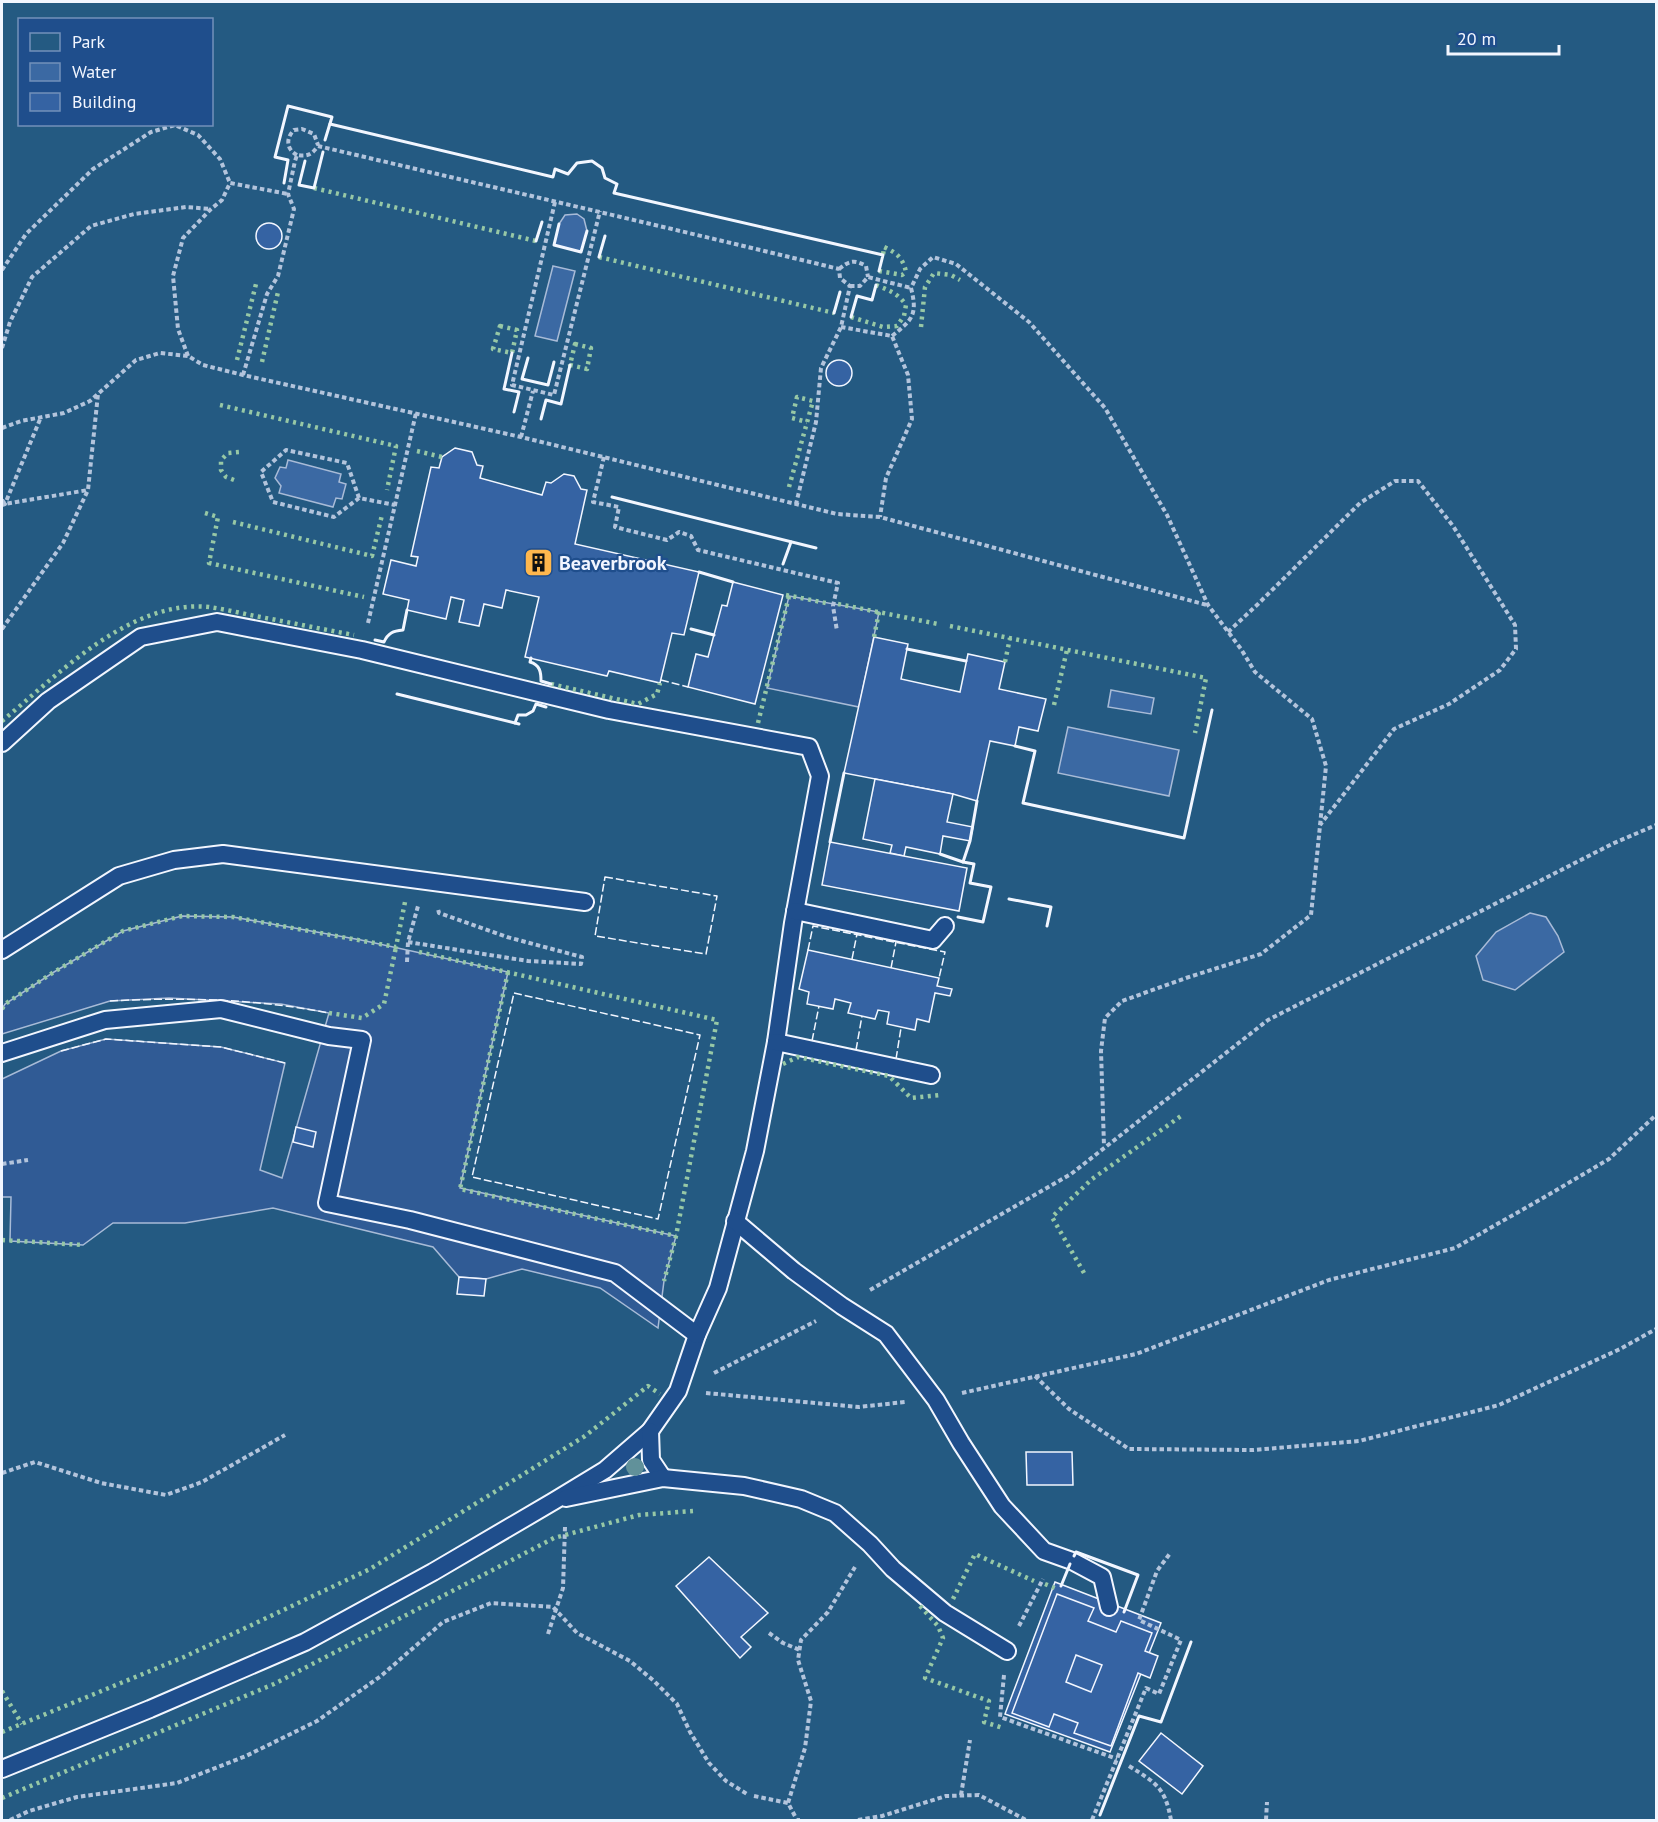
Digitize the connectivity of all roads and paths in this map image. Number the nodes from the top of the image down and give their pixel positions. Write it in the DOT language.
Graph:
graph roads {
  1 [pos="172,126"];
  2 [pos="177,126"];
  3 [pos="318,146"];
  4 [pos="297,155"];
  5 [pos="230,183"];
  6 [pos="288,194"];
  7 [pos="555,202"];
  8 [pos="211,209"];
  9 [pos="600,211"];
  10 [pos="839,269"];
  11 [pos="2,270"];
  12 [pos="868,277"];
  13 [pos="850,286"];
  14 [pos="911,288"];
  15 [pos="841,327"];
  16 [pos="892,336"];
  17 [pos="2,348"];
  18 [pos="188,357"];
  19 [pos="243,375"];
  20 [pos="533,391"];
  21 [pos="98,394"];
  22 [pos="416,414"];
  23 [pos="41,417"];
  24 [pos="2,428"];
  25 [pos="521,437"];
  26 [pos="604,458"];
  27 [pos="88,490"];
  28 [pos="359,498"];
  29 [pos="3,503"];
  30 [pos="796,504"];
  31 [pos="395,505"];
  32 [pos="880,517"];
  33 [pos="1208,605"];
  34 [pos="2,629"];
  35 [pos="837,631"];
  36 [pos="1228,632"];
  37 [pos="362,650"];
  38 [pos="2,743"];
  39 [pos="1656,825"];
  40 [pos="1320,826"];
  41 [pos="585,902"];
  42 [pos="436,903"];
  43 [pos="417,908"];
  44 [pos="795,911"];
  45 [pos="945,926"];
  46 [pos="408,942"];
  47 [pos="2,950"];
  48 [pos="407,963"];
  49 [pos="776,1042"];
  50 [pos="2,1053"];
  51 [pos="930,1075"];
  52 [pos="1656,1115"];
  53 [pos="1104,1147"];
  54 [pos="28,1160"];
  55 [pos="2,1164"];
  56 [pos="735,1221"];
  57 [pos="842,1306"];
  58 [pos="1656,1329"];
  59 [pos="697,1335"];
  60 [pos="1035,1376"];
  61 [pos="678,1391"];
  62 [pos="936,1400"];
  63 [pos="909,1402"];
  64 [pos="650,1431"];
  65 [pos="285,1436"];
  66 [pos="2,1473"];
  67 [pos="663,1479"];
  68 [pos="554,1501"];
  69 [pos="568,1520"];
  70 [pos="870,1544"];
  71 [pos="1171,1552"];
  72 [pos="1053,1555"];
  73 [pos="1109,1607"];
  74 [pos="557,1611"];
  75 [pos="769,1633"];
  76 [pos="548,1634"];
  77 [pos="800,1650"];
  78 [pos="1007,1651"];
  79 [pos="970,1740"];
  80 [pos="1118,1758"];
  81 [pos="1129,1766"];
  82 [pos="2,1769"];
  83 [pos="747,1794"];
  84 [pos="754,1796"];
  85 [pos="962,1796"];
  86 [pos="1267,1802"];
  87 [pos="788,1803"];
  88 [pos="10,1821"];
  89 [pos="800,1821"];
  90 [pos="858,1821"];
  91 [pos="1026,1821"];
  92 [pos="1092,1821"];
  93 [pos="1171,1821"];
  94 [pos="1266,1821"];
  1 -- 11 [label="path"];
  2 -- 5 [label="path"];
  3 -- 4 [label="path"];
  3 -- 4 [label="path"];
  3 -- 7 [label="path"];
  4 -- 6 [label="path"];
  5 -- 6 [label="path"];
  5 -- 8 [label="path"];
  6 -- 19 [label="path"];
  7 -- 9 [label="path"];
  7 -- 20 [label="path"];
  8 -- 17 [label="path"];
  8 -- 18 [label="path"];
  9 -- 10 [label="path"];
  9 -- 20 [label="path"];
  10 -- 12 [label="path"];
  10 -- 13 [label="path"];
  12 -- 13 [label="path"];
  12 -- 14 [label="path"];
  13 -- 15 [label="path"];
  14 -- 16 [label="path"];
  14 -- 33 [label="path"];
  15 -- 16 [label="path"];
  15 -- 30 [label="path"];
  16 -- 32 [label="path"];
  18 -- 19 [label="path"];
  18 -- 21 [label="path"];
  19 -- 22 [label="path"];
  20 -- 25 [label="path"];
  21 -- 23 [label="path"];
  21 -- 27 [label="path"];
  22 -- 25 [label="path"];
  22 -- 31 [label="path"];
  23 -- 24 [label="path"];
  23 -- 29 [label="path"];
  25 -- 26 [label="path"];
  26 -- 30 [label="path"];
  26 -- 35 [label="path"];
  27 -- 29 [label="path"];
  27 -- 34 [label="path"];
  28 -- 28 [label="path"];
  28 -- 31 [label="path"];
  30 -- 32 [label="path"];
  31 -- 37 [label="path"];
  32 -- 33 [label="path"];
  33 -- 36 [label="path"];
  36 -- 40 [label="path"];
  36 -- 40 [label="path"];
  37 -- 38 [label="lane"];
  37 -- 44 [label="lane"];
  39 -- 53 [label="path"];
  40 -- 53 [label="path"];
  41 -- 47 [label="lane"];
  42 -- 46 [label="path"];
  43 -- 46 [label="path"];
  44 -- 45 [label="lane"];
  44 -- 49 [label="lane"];
  46 -- 48 [label="path"];
  49 -- 51 [label="lane"];
  49 -- 56 [label="lane"];
  50 -- 59 [label="lane"];
  52 -- 60 [label="path"];
  53 -- 57 [label="path"];
  54 -- 55 [label="path"];
  56 -- 57 [label="lane"];
  56 -- 59 [label="lane"];
  57 -- 61 [label="path"];
  57 -- 62 [label="lane"];
  58 -- 60 [label="path"];
  59 -- 61 [label="lane"];
  60 -- 62 [label="path"];
  61 -- 63 [label="path"];
  61 -- 64 [label="lane"];
  62 -- 72 [label="lane"];
  64 -- 67 [label="lane"];
  64 -- 68 [label="lane"];
  65 -- 66 [label="path"];
  67 -- 68 [label="lane"];
  67 -- 70 [label="lane"];
  68 -- 82 [label="lane"];
  69 -- 74 [label="path"];
  70 -- 77 [label="path"];
  70 -- 78 [label="lane"];
  71 -- 80 [label="path"];
  72 -- 73 [label="lane"];
  72 -- 78 [label="path"];
  74 -- 76 [label="path"];
  74 -- 83 [label="path"];
  74 -- 88 [label="path"];
  75 -- 77 [label="path"];
  77 -- 87 [label="path"];
  78 -- 80 [label="path"];
  79 -- 85 [label="path"];
  80 -- 92 [label="path"];
  81 -- 93 [label="path"];
  84 -- 87 [label="path"];
  85 -- 90 [label="path"];
  85 -- 91 [label="path"];
  86 -- 94 [label="path"];
  87 -- 89 [label="path"];
}
